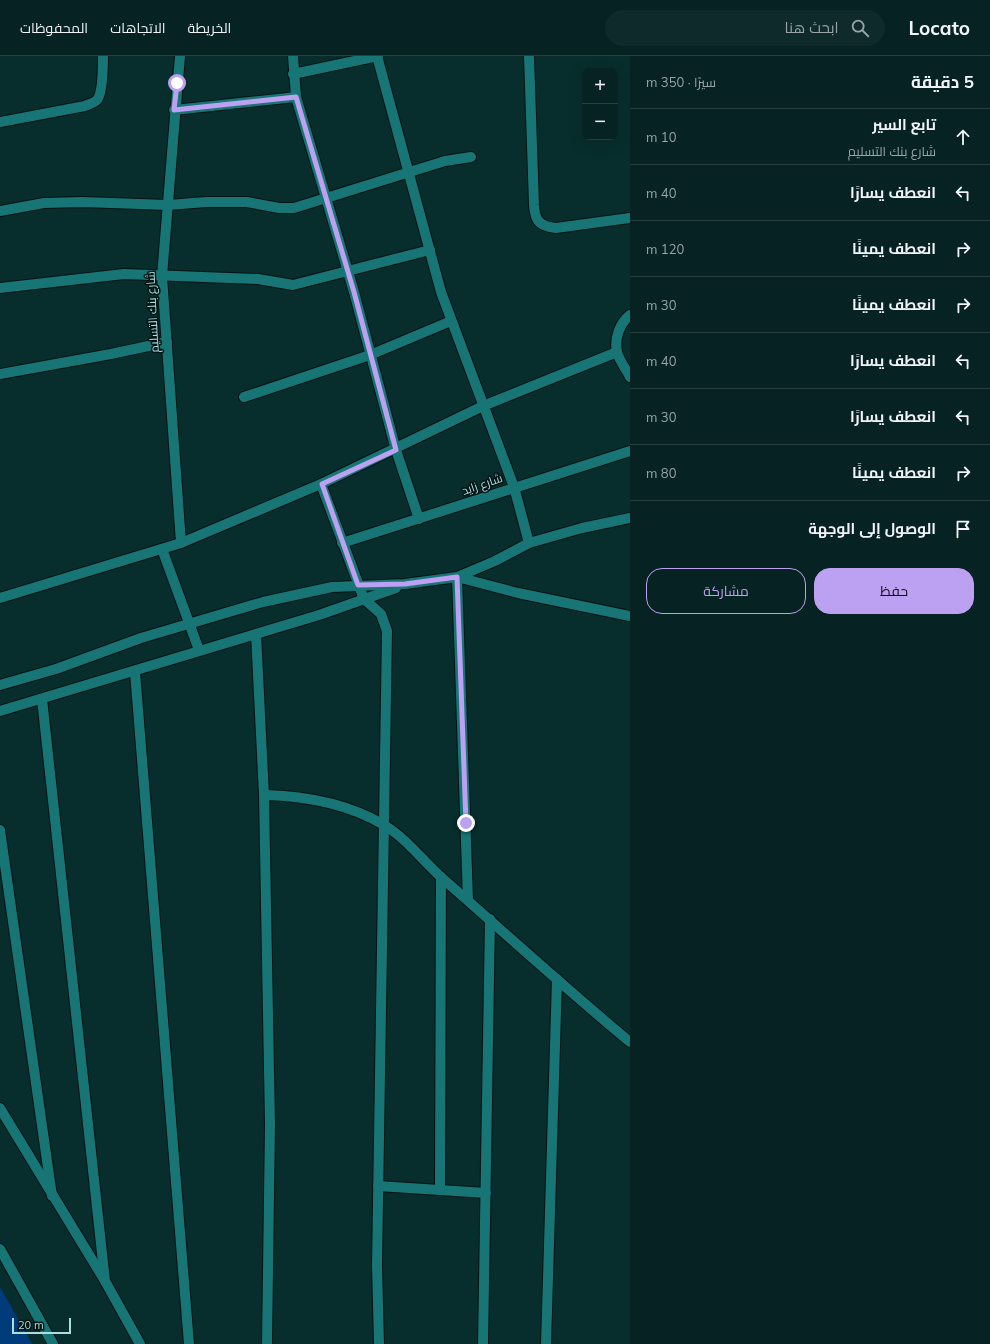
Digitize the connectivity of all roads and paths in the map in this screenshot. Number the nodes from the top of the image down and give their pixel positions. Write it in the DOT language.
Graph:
graph roads {
  1 [pos="103,56"];
  2 [pos="180,56"];
  3 [pos="293,56"];
  4 [pos="378,56"];
  5 [pos="530,56"];
  6 [pos="293,74"];
  7 [pos="296,97"];
  8 [pos="174,110"];
  9 [pos="0,122"];
  10 [pos="471,157"];
  11 [pos="408,174"];
  12 [pos="326,198"];
  13 [pos="168,205"];
  14 [pos="0,211"];
  15 [pos="630,218"];
  16 [pos="430,250"];
  17 [pos="348,272"];
  18 [pos="162,276"];
  19 [pos="0,288"];
  20 [pos="630,315"];
  21 [pos="451,321"];
  22 [pos="167,342"];
  23 [pos="617,352"];
  24 [pos="370,355"];
  25 [pos="0,374"];
  26 [pos="630,377"];
  27 [pos="244,397"];
  28 [pos="483,406"];
  29 [pos="396,450"];
  30 [pos="630,451"];
  31 [pos="322,484"];
  32 [pos="514,487"];
  33 [pos="630,518"];
  34 [pos="420,519"];
  35 [pos="181,543"];
  36 [pos="342,543"];
  37 [pos="530,543"];
  38 [pos="162,549"];
  39 [pos="457,577"];
  40 [pos="405,584"];
  41 [pos="358,585"];
  42 [pos="0,598"];
  43 [pos="364,599"];
  44 [pos="630,616"];
  45 [pos="191,623"];
  46 [pos="256,634"];
  47 [pos="199,650"];
  48 [pos="135,672"];
  49 [pos="0,685"];
  50 [pos="42,699"];
  51 [pos="0,711"];
  52 [pos="264,795"];
  53 [pos="384,825"];
  54 [pos="0,830"];
  55 [pos="441,878"];
  56 [pos="468,900"];
  57 [pos="490,919"];
  58 [pos="558,979"];
  59 [pos="630,1042"];
  60 [pos="0,1108"];
  61 [pos="378,1186"];
  62 [pos="440,1189"];
  63 [pos="486,1192"];
  64 [pos="52,1196"];
  65 [pos="0,1249"];
  66 [pos="105,1282"];
  67 [pos="53,1344"];
  68 [pos="140,1344"];
  69 [pos="189,1344"];
  70 [pos="268,1344"];
  71 [pos="379,1344"];
  72 [pos="483,1344"];
  73 [pos="546,1344"];
  1 -- 9 [label="street"];
  2 -- 8 [label="street, شارع بنك التسليم"];
  3 -- 6 [label="street"];
  4 -- 6 [label="street"];
  4 -- 11 [label="street"];
  5 -- 15 [label="street"];
  6 -- 7 [label="street"];
  7 -- 8 [label="street"];
  7 -- 12 [label="street"];
  8 -- 13 [label="street, شارع بنك التسليم"];
  10 -- 11 [label="street"];
  11 -- 12 [label="street"];
  11 -- 16 [label="street"];
  12 -- 13 [label="street"];
  12 -- 17 [label="street"];
  13 -- 14 [label="street"];
  13 -- 18 [label="street, شارع بنك التسليم"];
  16 -- 17 [label="street"];
  16 -- 21 [label="street"];
  17 -- 18 [label="street"];
  17 -- 24 [label="street"];
  18 -- 19 [label="street"];
  18 -- 22 [label="street, شارع بنك التسليم"];
  20 -- 23 [label="street"];
  21 -- 24 [label="street"];
  21 -- 28 [label="street"];
  22 -- 25 [label="street"];
  22 -- 35 [label="street, شارع بنك التسليم"];
  23 -- 26 [label="street"];
  23 -- 28 [label="street"];
  24 -- 27 [label="street"];
  24 -- 29 [label="street"];
  28 -- 29 [label="street"];
  28 -- 32 [label="street"];
  29 -- 31 [label="street"];
  29 -- 34 [label="street"];
  30 -- 32 [label="street, شارع زايد"];
  31 -- 35 [label="street"];
  31 -- 36 [label="street"];
  32 -- 34 [label="street, شارع زايد"];
  32 -- 37 [label="street"];
  33 -- 37 [label="street"];
  34 -- 36 [label="street, شارع زايد"];
  35 -- 38 [label="street"];
  36 -- 41 [label="street"];
  37 -- 39 [label="street"];
  38 -- 42 [label="street"];
  38 -- 45 [label="street"];
  39 -- 40 [label="street"];
  39 -- 44 [label="street"];
  39 -- 56 [label="street"];
  40 -- 41 [label="street"];
  40 -- 43 [label="street"];
  41 -- 43 [label="street"];
  41 -- 45 [label="street"];
  43 -- 46 [label="street"];
  43 -- 53 [label="street"];
  45 -- 47 [label="street"];
  45 -- 49 [label="street"];
  46 -- 47 [label="street"];
  46 -- 52 [label="street"];
  47 -- 48 [label="street"];
  48 -- 50 [label="street"];
  48 -- 69 [label="street"];
  50 -- 51 [label="street"];
  50 -- 66 [label="street"];
  52 -- 53 [label="street"];
  52 -- 70 [label="street"];
  53 -- 55 [label="street"];
  53 -- 61 [label="street"];
  54 -- 64 [label="street"];
  55 -- 56 [label="street"];
  55 -- 62 [label="street"];
  56 -- 57 [label="street"];
  57 -- 58 [label="street"];
  57 -- 63 [label="street"];
  58 -- 59 [label="street"];
  58 -- 73 [label="street"];
  60 -- 64 [label="street"];
  61 -- 62 [label="street"];
  61 -- 71 [label="street"];
  62 -- 63 [label="street"];
  63 -- 72 [label="street"];
  64 -- 66 [label="street"];
  65 -- 67 [label="street"];
  66 -- 68 [label="street"];
}
